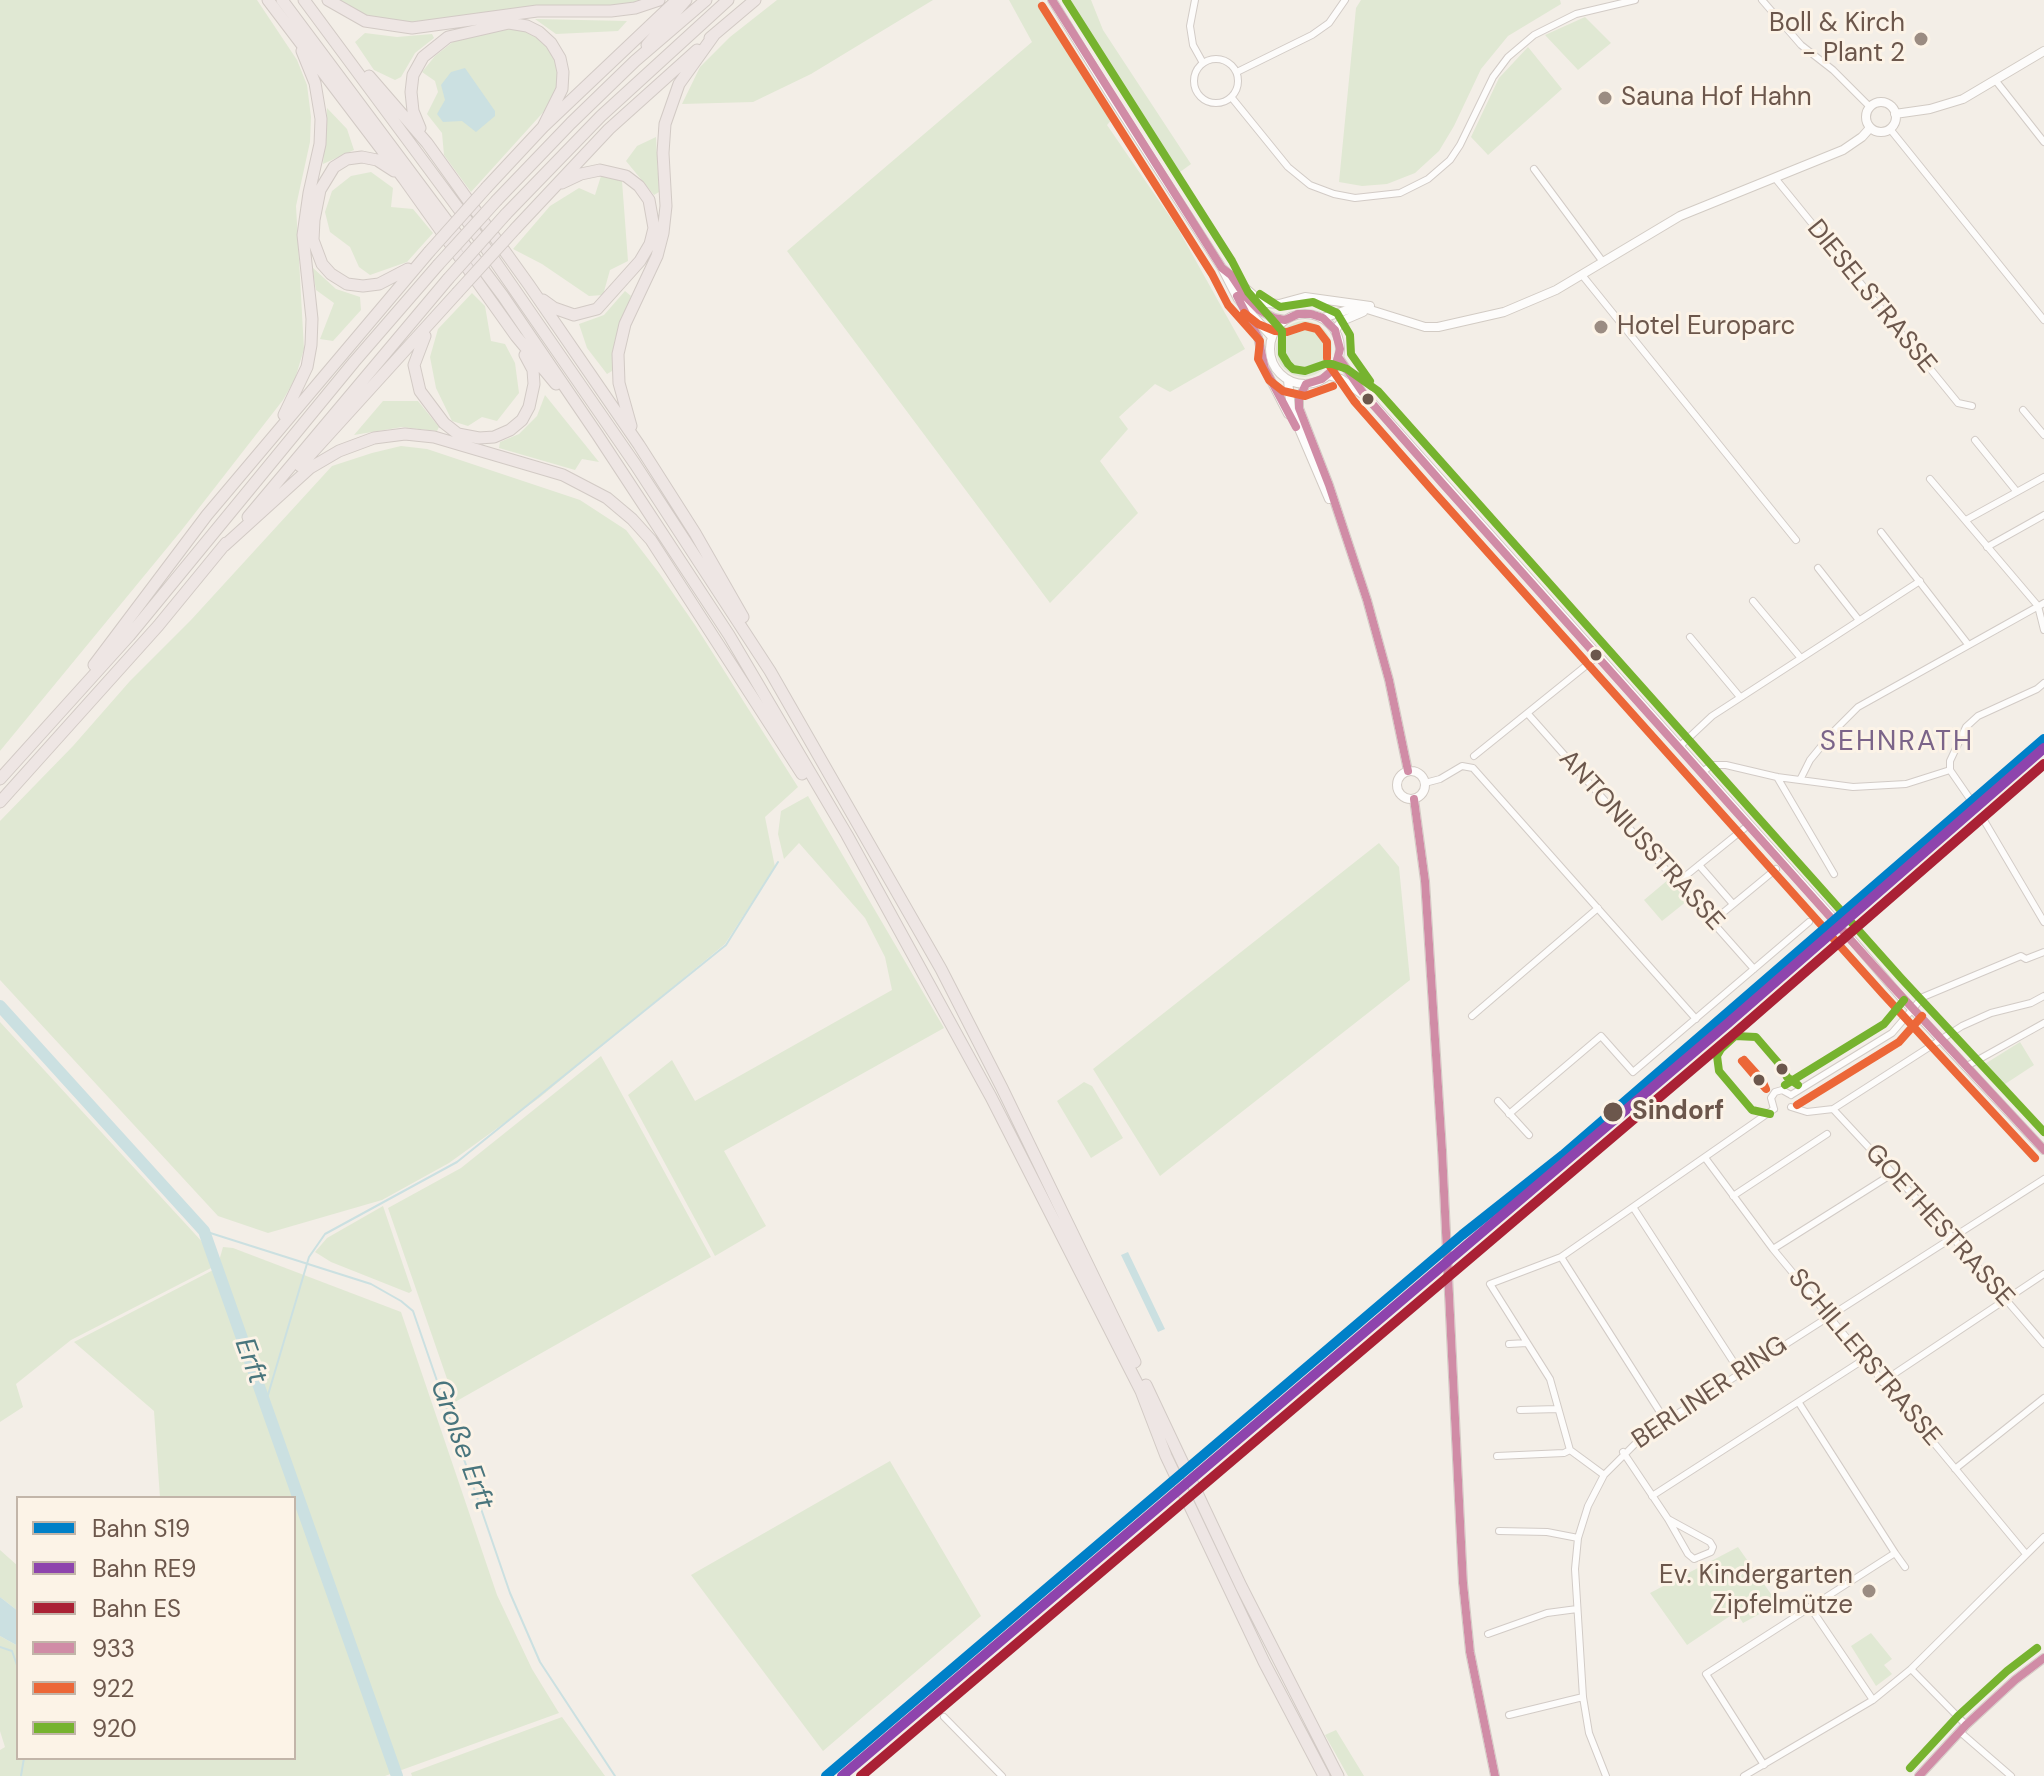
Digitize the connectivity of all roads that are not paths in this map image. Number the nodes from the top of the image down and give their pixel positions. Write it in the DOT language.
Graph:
graph roads {
  1 [pos="268,0"];
  2 [pos="282,0"];
  3 [pos="304,0"];
  4 [pos="328,0"];
  5 [pos="659,0"];
  6 [pos="677,0"];
  7 [pos="686,0"];
  8 [pos="706,0"];
  9 [pos="728,0"];
  10 [pos="755,0"];
  11 [pos="1052,0"];
  12 [pos="1195,0"];
  13 [pos="1345,0"];
  14 [pos="1635,0"];
  15 [pos="1762,0"];
  16 [pos="331,35"];
  17 [pos="714,35"];
  18 [pos="295,36"];
  19 [pos="2044,51"];
  20 [pos="635,61"];
  21 [pos="1203,63"];
  22 [pos="1237,72"];
  23 [pos="1996,81"];
  24 [pos="1232,98"];
  25 [pos="1870,107"];
  26 [pos="1895,114"];
  27 [pos="543,127"];
  28 [pos="1870,128"];
  29 [pos="1890,129"];
  30 [pos="2044,142"];
  31 [pos="427,143"];
  32 [pos="1534,169"];
  33 [pos="1775,178"];
  34 [pos="404,179"];
  35 [pos="555,186"];
  36 [pos="424,256"];
  37 [pos="1603,262"];
  38 [pos="1222,268"];
  39 [pos="1231,275"];
  40 [pos="1582,275"];
  41 [pos="529,285"];
  42 [pos="1238,299"];
  43 [pos="1391,317"];
  44 [pos="1323,318"];
  45 [pos="1285,320"];
  46 [pos="2044,320"];
  47 [pos="433,321"];
  48 [pos="1335,330"];
  49 [pos="516,336"];
  50 [pos="1272,337"];
  51 [pos="1339,358"];
  52 [pos="1328,375"];
  53 [pos="1288,380"];
  54 [pos="1306,384"];
  55 [pos="1363,393"];
  56 [pos="1972,406"];
  57 [pos="2023,410"];
  58 [pos="1296,425"];
  59 [pos="597,434"];
  60 [pos="2044,435"];
  61 [pos="1975,440"];
  62 [pos="268,442"];
  63 [pos="639,445"];
  64 [pos="2044,477"];
  65 [pos="1930,479"];
  66 [pos="2017,492"];
  67 [pos="2044,515"];
  68 [pos="1966,520"];
  69 [pos="1341,524"];
  70 [pos="247,526"];
  71 [pos="1881,532"];
  72 [pos="1796,540"];
  73 [pos="224,546"];
  74 [pos="1987,547"];
  75 [pos="1818,568"];
  76 [pos="1920,581"];
  77 [pos="1753,601"];
  78 [pos="2041,604"];
  79 [pos="1858,619"];
  80 [pos="2044,630"];
  81 [pos="1690,637"];
  82 [pos="1967,643"];
  83 [pos="1598,656"];
  84 [pos="1800,657"];
  85 [pos="770,671"];
  86 [pos="2044,683"];
  87 [pos="1740,697"];
  88 [pos="1528,714"];
  89 [pos="56,717"];
  90 [pos="1679,747"];
  91 [pos="1474,756"];
  92 [pos="1950,770"];
  93 [pos="1408,771"];
  94 [pos="1702,772"];
  95 [pos="1777,777"];
  96 [pos="0,779"];
  97 [pos="1800,780"];
  98 [pos="1425,783"];
  99 [pos="1414,799"];
  100 [pos="1970,799"];
  101 [pos="0,802"];
  102 [pos="1982,817"];
  103 [pos="1746,827"];
  104 [pos="847,835"];
  105 [pos="1699,865"];
  106 [pos="1776,869"];
  107 [pos="1834,874"];
  108 [pos="1678,882"];
  109 [pos="1733,904"];
  110 [pos="1598,908"];
  111 [pos="1833,918"];
  112 [pos="1713,921"];
  113 [pos="1809,922"];
  114 [pos="2044,922"];
  115 [pos="1847,934"];
  116 [pos="2044,952"];
  117 [pos="1754,969"];
  118 [pos="2044,996"];
  119 [pos="1913,1008"];
  120 [pos="1472,1016"];
  121 [pos="1696,1019"];
  122 [pos="2044,1023"];
  123 [pos="1942,1039"];
  124 [pos="1967,1066"];
  125 [pos="1791,1095"];
  126 [pos="1498,1101"];
  127 [pos="1773,1106"];
  128 [pos="1791,1107"];
  129 [pos="1833,1109"];
  130 [pos="1509,1114"];
  131 [pos="1827,1134"];
  132 [pos="1529,1135"];
  133 [pos="2044,1150"];
  134 [pos="1706,1159"];
  135 [pos="1892,1174"];
  136 [pos="2044,1179"];
  137 [pos="1733,1196"];
  138 [pos="1633,1207"];
  139 [pos="1953,1238"];
  140 [pos="1773,1249"];
  141 [pos="1561,1257"];
  142 [pos="2044,1274"];
  143 [pos="2005,1300"];
  144 [pos="1827,1315"];
  145 [pos="1527,1343"];
  146 [pos="1509,1344"];
  147 [pos="2044,1344"];
  148 [pos="1863,1360"];
  149 [pos="1740,1372"];
  150 [pos="1882,1382"];
  151 [pos="2044,1398"];
  152 [pos="1799,1403"];
  153 [pos="1558,1409"];
  154 [pos="1520,1410"];
  155 [pos="1665,1420"];
  156 [pos="1570,1450"];
  157 [pos="1623,1452"];
  158 [pos="1497,1456"];
  159 [pos="1955,1469"];
  160 [pos="1604,1475"];
  161 [pos="1652,1496"];
  162 [pos="1668,1519"];
  163 [pos="1499,1531"];
  164 [pos="2044,1537"];
  165 [pos="1578,1538"];
  166 [pos="1895,1553"];
  167 [pos="2026,1554"];
  168 [pos="1905,1567"];
  169 [pos="1810,1607"];
  170 [pos="1577,1609"];
  171 [pos="1488,1634"];
  172 [pos="2044,1658"];
  173 [pos="1700,1664"];
  174 [pos="1911,1669"];
  175 [pos="1706,1674"];
  176 [pos="1583,1697"];
  177 [pos="1873,1700"];
  178 [pos="1509,1715"];
  179 [pos="944,1717"];
  180 [pos="1963,1728"];
  181 [pos="1764,1765"];
  182 [pos="1603,1775"];
  183 [pos="1002,1776"];
  184 [pos="1324,1776"];
  185 [pos="1338,1776"];
  186 [pos="1495,1776"];
  187 [pos="1744,1776"];
  188 [pos="1919,1776"];
  189 [pos="2011,1776"];
  1 -- 18 [label="highway"];
  2 -- 59 [label="highway"];
  3 -- 16 [label="highway"];
  4 -- 5 [label="highway"];
  6 -- 27 [label="highway"];
  7 -- 20 [label="highway"];
  8 -- 20 [label="highway"];
  9 -- 73 [label="highway, bridge"];
  10 -- 17 [label="highway"];
  11 -- 38 [label="main road"];
  12 -- 21 [label="street"];
  13 -- 22 [label="street"];
  14 -- 24 [label="street"];
  15 -- 25 [label="street"];
  16 -- 31 [label="highway"];
  16 -- 85 [label="highway"];
  17 -- 35 [label="highway"];
  17 -- 63 [label="highway"];
  18 -- 34 [label="highway"];
  18 -- 62 [label="highway"];
  19 -- 23 [label="main road"];
  20 -- 89 [label="highway, bridge"];
  21 -- 22 [label="street"];
  21 -- 24 [label="street"];
  22 -- 24 [label="street"];
  23 -- 26 [label="main road"];
  23 -- 30 [label="street"];
  25 -- 26 [label="main road"];
  25 -- 28 [label="main road"];
  26 -- 29 [label="main road"];
  27 -- 31 [label="highway"];
  27 -- 36 [label="highway, bridge"];
  28 -- 29 [label="main road"];
  28 -- 33 [label="main road"];
  29 -- 46 [label="street"];
  31 -- 41 [label="highway"];
  32 -- 37 [label="street"];
  33 -- 37 [label="main road"];
  33 -- 56 [label="street, DIESELSTRASSE"];
  34 -- 36 [label="highway"];
  34 -- 49 [label="highway"];
  35 -- 41 [label="highway"];
  35 -- 47 [label="highway, bridge"];
  36 -- 62 [label="highway"];
  37 -- 40 [label="main road"];
  38 -- 39 [label="main road"];
  38 -- 42 [label="main road"];
  39 -- 43 [label="main road"];
  39 -- 45 [label="main road"];
  40 -- 43 [label="main road"];
  40 -- 72 [label="street"];
  41 -- 63 [label="highway"];
  42 -- 50 [label="main road"];
  42 -- 58 [label="main road"];
  43 -- 44 [label="main road"];
  43 -- 48 [label="main road"];
  44 -- 45 [label="main road"];
  44 -- 48 [label="main road"];
  45 -- 50 [label="main road"];
  47 -- 49 [label="highway"];
  47 -- 70 [label="highway"];
  48 -- 51 [label="main road"];
  49 -- 59 [label="highway"];
  50 -- 53 [label="main road"];
  51 -- 52 [label="main road"];
  51 -- 55 [label="main road"];
  52 -- 54 [label="main road"];
  52 -- 55 [label="main road"];
  53 -- 54 [label="main road"];
  53 -- 58 [label="main road"];
  54 -- 69 [label="main road"];
  55 -- 83 [label="main road"];
  57 -- 60 [label="street"];
  58 -- 69 [label="main road"];
  59 -- 104 [label="highway"];
  61 -- 66 [label="street"];
  62 -- 89 [label="highway"];
  63 -- 85 [label="highway"];
  64 -- 66 [label="street"];
  65 -- 68 [label="street"];
  66 -- 68 [label="street"];
  67 -- 74 [label="street"];
  68 -- 74 [label="street"];
  69 -- 93 [label="main road"];
  70 -- 73 [label="highway"];
  70 -- 104 [label="highway"];
  71 -- 76 [label="street"];
  73 -- 101 [label="highway"];
  74 -- 78 [label="street"];
  75 -- 79 [label="street"];
  76 -- 79 [label="street"];
  76 -- 82 [label="street"];
  77 -- 84 [label="street"];
  78 -- 80 [label="street"];
  78 -- 82 [label="street"];
  79 -- 84 [label="street"];
  81 -- 87 [label="street"];
  82 -- 97 [label="street"];
  83 -- 88 [label="street"];
  83 -- 90 [label="main road"];
  84 -- 87 [label="street"];
  85 -- 185 [label="highway"];
  86 -- 92 [label="street"];
  87 -- 90 [label="street"];
  88 -- 91 [label="street"];
  88 -- 108 [label="street, ANTONIUSSTRASSE"];
  89 -- 96 [label="highway"];
  90 -- 94 [label="main road"];
  92 -- 97 [label="street"];
  92 -- 100 [label="street"];
  93 -- 98 [label="main road"];
  93 -- 99 [label="main road"];
  94 -- 95 [label="street"];
  94 -- 111 [label="main road"];
  95 -- 97 [label="street"];
  95 -- 107 [label="street"];
  98 -- 99 [label="main road"];
  98 -- 110 [label="street"];
  99 -- 186 [label="main road"];
  102 -- 114 [label="street"];
  103 -- 105 [label="street"];
  104 -- 184 [label="highway"];
  105 -- 108 [label="street"];
  105 -- 109 [label="street"];
  106 -- 109 [label="street"];
  108 -- 112 [label="street, ANTONIUSSTRASSE"];
  109 -- 112 [label="street"];
  110 -- 120 [label="street"];
  110 -- 121 [label="street"];
  112 -- 117 [label="street, ANTONIUSSTRASSE"];
  113 -- 117 [label="street"];
  115 -- 119 [label="main road"];
  116 -- 119 [label="street"];
  117 -- 121 [label="street"];
  118 -- 123 [label="street"];
  119 -- 123 [label="main road"];
  119 -- 125 [label="street"];
  121 -- 130 [label="street"];
  122 -- 124 [label="street"];
  123 -- 124 [label="main road"];
  123 -- 129 [label="street"];
  124 -- 133 [label="main road"];
  125 -- 127 [label="street"];
  125 -- 128 [label="street"];
  126 -- 130 [label="street"];
  127 -- 128 [label="street"];
  127 -- 134 [label="street"];
  128 -- 129 [label="street"];
  129 -- 135 [label="street, GOETHESTRASSE"];
  130 -- 132 [label="street"];
  131 -- 137 [label="street"];
  134 -- 137 [label="street, SCHILLERSTRASSE"];
  134 -- 138 [label="street"];
  135 -- 139 [label="street, GOETHESTRASSE"];
  135 -- 140 [label="street"];
  136 -- 139 [label="street, BERLINER RING"];
  137 -- 140 [label="street, SCHILLERSTRASSE"];
  138 -- 141 [label="street"];
  138 -- 149 [label="street"];
  139 -- 143 [label="street, GOETHESTRASSE"];
  139 -- 144 [label="street, BERLINER RING"];
  140 -- 144 [label="street, SCHILLERSTRASSE"];
  141 -- 145 [label="street"];
  141 -- 155 [label="street"];
  142 -- 143 [label="street"];
  143 -- 147 [label="street, GOETHESTRASSE"];
  143 -- 150 [label="street"];
  144 -- 148 [label="street, SCHILLERSTRASSE"];
  144 -- 149 [label="street, BERLINER RING"];
  145 -- 146 [label="street"];
  145 -- 153 [label="street"];
  148 -- 150 [label="street, SCHILLERSTRASSE"];
  148 -- 152 [label="street"];
  149 -- 155 [label="street, BERLINER RING"];
  150 -- 159 [label="street, SCHILLERSTRASSE"];
  151 -- 159 [label="street"];
  152 -- 161 [label="street"];
  152 -- 166 [label="street"];
  153 -- 154 [label="street"];
  153 -- 156 [label="street"];
  155 -- 157 [label="street, BERLINER RING"];
  156 -- 158 [label="street"];
  156 -- 160 [label="street"];
  157 -- 160 [label="street, BERLINER RING"];
  157 -- 161 [label="street"];
  159 -- 167 [label="street, SCHILLERSTRASSE"];
  160 -- 165 [label="street, BERLINER RING"];
  161 -- 162 [label="street"];
  162 -- 162 [label="street"];
  163 -- 165 [label="street"];
  164 -- 167 [label="street"];
  165 -- 170 [label="street, BERLINER RING"];
  166 -- 168 [label="street"];
  166 -- 169 [label="street"];
  167 -- 174 [label="street"];
  169 -- 175 [label="street"];
  169 -- 177 [label="street"];
  170 -- 171 [label="street"];
  170 -- 176 [label="street, BERLINER RING"];
  172 -- 180 [label="main road"];
  173 -- 175 [label="street"];
  174 -- 177 [label="street"];
  174 -- 180 [label="street"];
  175 -- 181 [label="street"];
  176 -- 178 [label="street"];
  176 -- 182 [label="street, BERLINER RING"];
  177 -- 181 [label="street"];
  179 -- 183 [label="street"];
  180 -- 188 [label="main road"];
  180 -- 189 [label="street"];
  181 -- 187 [label="street"];
}
